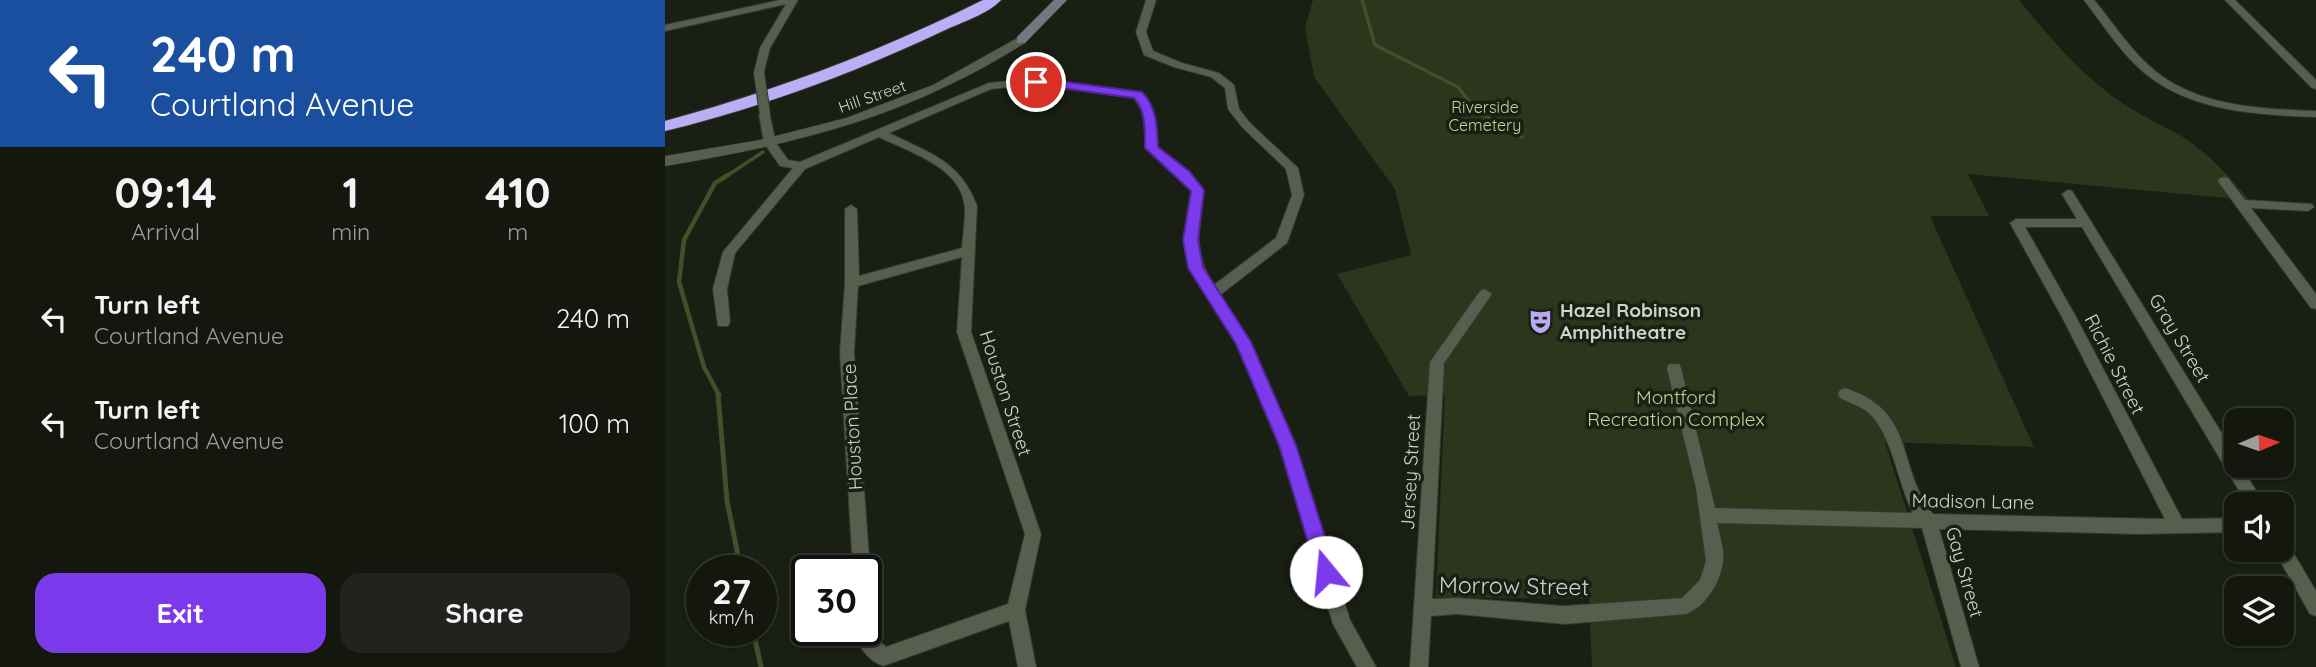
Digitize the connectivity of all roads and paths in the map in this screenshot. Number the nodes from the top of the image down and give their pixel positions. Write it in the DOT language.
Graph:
graph roads {
  1 [pos="979,0"];
  2 [pos="994,0"];
  3 [pos="1061,0"];
  4 [pos="1151,0"];
  5 [pos="2089,0"];
  6 [pos="2230,0"];
  7 [pos="793,1"];
  8 [pos="665,28"];
  9 [pos="1021,40"];
  10 [pos="2316,86"];
  11 [pos="2316,114"];
  12 [pos="665,115"];
  13 [pos="665,126"];
  14 [pos="880,134"];
  15 [pos="770,143"];
  16 [pos="665,161"];
  17 [pos="801,166"];
  18 [pos="2224,181"];
  19 [pos="2068,194"];
  20 [pos="2243,204"];
  21 [pos="2308,207"];
  22 [pos="851,209"];
  23 [pos="2086,223"];
  24 [pos="967,251"];
  25 [pos="852,283"];
  26 [pos="1214,292"];
  27 [pos="1485,294"];
  28 [pos="2316,304"];
  29 [pos="723,322"];
  30 [pos="1674,368"];
  31 [pos="1845,394"];
  32 [pos="2249,492"];
  33 [pos="1709,515"];
  34 [pos="1929,520"];
  35 [pos="2176,524"];
  36 [pos="2224,525"];
  37 [pos="860,555"];
  38 [pos="2289,562"];
  39 [pos="1424,608"];
  40 [pos="2316,608"];
  41 [pos="1016,610"];
  42 [pos="871,646"];
  43 [pos="1027,667"];
  44 [pos="1367,667"];
  45 [pos="1419,667"];
  46 [pos="1970,667"];
  1 -- 12 [label="highway"];
  2 -- 13 [label="highway"];
  3 -- 9 [label="main road, Hill Street"];
  4 -- 26 [label="street"];
  5 -- 11 [label="street"];
  6 -- 10 [label="street"];
  7 -- 8 [label="street"];
  7 -- 15 [label="street, bridge"];
  9 -- 15 [label="street, Hill Street"];
  14 -- 17 [label="street"];
  14 -- 24 [label="street, Houston Street"];
  14 -- 26 [label="street"];
  15 -- 16 [label="street, Hill Street"];
  15 -- 17 [label="street"];
  17 -- 29 [label="street"];
  18 -- 20 [label="street"];
  19 -- 23 [label="street, Gray Street"];
  20 -- 21 [label="street"];
  20 -- 28 [label="street"];
  22 -- 25 [label="street, Houston Place"];
  23 -- 32 [label="street, Gray Street"];
  23 -- 35 [label="street, Richie Street"];
  24 -- 25 [label="street"];
  24 -- 41 [label="street, Houston Street"];
  25 -- 37 [label="street, Houston Place"];
  26 -- 44 [label="street"];
  27 -- 39 [label="street, Jersey Street"];
  30 -- 33 [label="street, Morrow Street"];
  31 -- 34 [label="street, Gay Street"];
  33 -- 34 [label="street, Madison Lane"];
  33 -- 39 [label="street, Morrow Street"];
  34 -- 35 [label="street, Madison Lane"];
  34 -- 46 [label="street, Gay Street"];
  35 -- 36 [label="street, Madison Lane"];
  38 -- 40 [label="street"];
  39 -- 45 [label="street, Jersey Street"];
  41 -- 42 [label="street"];
  41 -- 43 [label="street, Houston Street"];
}
